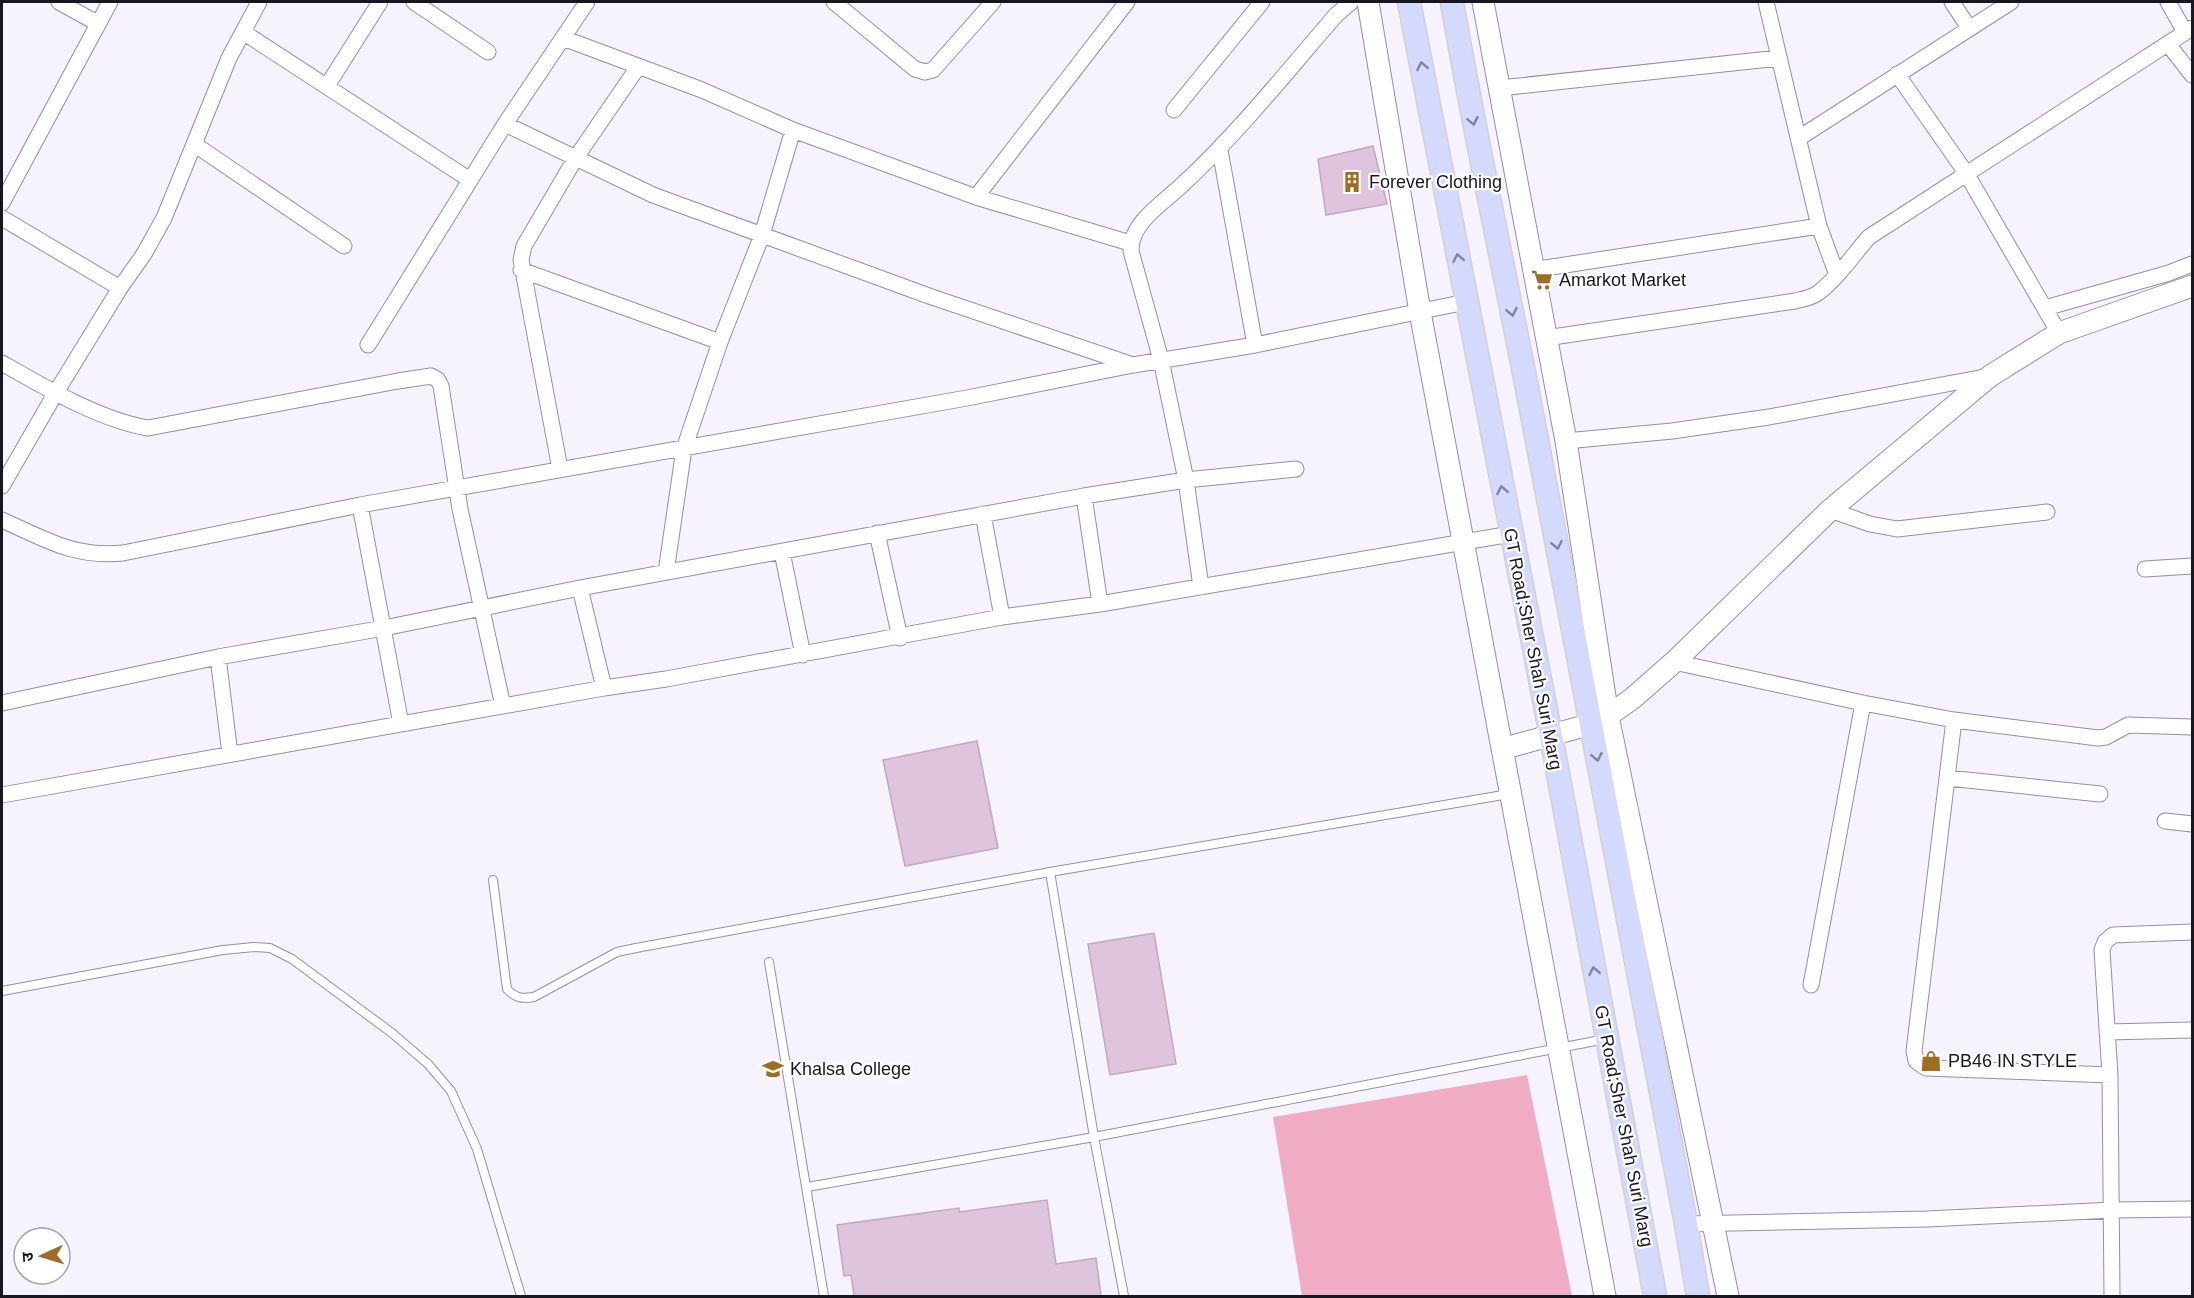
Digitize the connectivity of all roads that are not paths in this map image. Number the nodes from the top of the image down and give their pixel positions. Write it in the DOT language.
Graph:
graph roads {
  1 [pos="60,2"];
  2 [pos="110,2"];
  3 [pos="259,2"];
  4 [pos="380,2"];
  5 [pos="414,2"];
  6 [pos="587,2"];
  7 [pos="834,2"];
  8 [pos="993,2"];
  9 [pos="1127,2"];
  10 [pos="1262,2"];
  11 [pos="1351,2"];
  12 [pos="1368,2"];
  13 [pos="1409,2"];
  14 [pos="1452,2"];
  15 [pos="1483,2"];
  16 [pos="1766,2"];
  17 [pos="1952,2"];
  18 [pos="2011,2"];
  19 [pos="2168,2"];
  20 [pos="97,23"];
  21 [pos="1969,28"];
  22 [pos="2189,30"];
  23 [pos="243,32"];
  24 [pos="563,38"];
  25 [pos="2168,44"];
  26 [pos="488,52"];
  27 [pos="1779,58"];
  28 [pos="638,67"];
  29 [pos="1897,74"];
  30 [pos="2193,75"];
  31 [pos="327,86"];
  32 [pos="1500,88"];
  33 [pos="1174,110"];
  34 [pos="506,124"];
  35 [pos="793,130"];
  36 [pos="1799,138"];
  37 [pos="194,144"];
  38 [pos="1221,150"];
  39 [pos="575,159"];
  40 [pos="1966,173"];
  41 [pos="470,180"];
  42 [pos="976,196"];
  43 [pos="2,203"];
  44 [pos="2,218"];
  45 [pos="1819,226"];
  46 [pos="762,235"];
  47 [pos="1130,243"];
  48 [pos="344,246"];
  49 [pos="2193,264"];
  50 [pos="521,270"];
  51 [pos="1532,270"];
  52 [pos="1837,275"];
  53 [pos="2193,286"];
  54 [pos="120,288"];
  55 [pos="1466,302"];
  56 [pos="2045,308"];
  57 [pos="1420,312"];
  58 [pos="2059,333"];
  59 [pos="1546,338"];
  60 [pos="720,342"];
  61 [pos="368,345"];
  62 [pos="1255,345"];
  63 [pos="1161,360"];
  64 [pos="2,363"];
  65 [pos="1133,365"];
  66 [pos="1990,376"];
  67 [pos="55,394"];
  68 [pos="1566,441"];
  69 [pos="684,449"];
  70 [pos="560,469"];
  71 [pos="1296,470"];
  72 [pos="1186,480"];
  73 [pos="2,486"];
  74 [pos="456,488"];
  75 [pos="1084,496"];
  76 [pos="360,505"];
  77 [pos="1830,510"];
  78 [pos="2047,512"];
  79 [pos="983,514"];
  80 [pos="2,520"];
  81 [pos="877,533"];
  82 [pos="1511,534"];
  83 [pos="1463,543"];
  84 [pos="782,552"];
  85 [pos="2193,566"];
  86 [pos="2145,569"];
  87 [pos="666,572"];
  88 [pos="1202,587"];
  89 [pos="580,588"];
  90 [pos="1100,604"];
  91 [pos="482,609"];
  92 [pos="1002,617"];
  93 [pos="384,628"];
  94 [pos="900,638"];
  95 [pos="803,655"];
  96 [pos="218,657"];
  97 [pos="1674,662"];
  98 [pos="604,688"];
  99 [pos="2,702"];
  100 [pos="1863,703"];
  101 [pos="503,706"];
  102 [pos="1600,720"];
  103 [pos="1954,720"];
  104 [pos="401,724"];
  105 [pos="2193,727"];
  106 [pos="1551,736"];
  107 [pos="1502,749"];
  108 [pos="230,754"];
  109 [pos="1948,778"];
  110 [pos="1510,794"];
  111 [pos="2100,794"];
  112 [pos="2,795"];
  113 [pos="2165,821"];
  114 [pos="2193,824"];
  115 [pos="1050,872"];
  116 [pos="493,880"];
  117 [pos="2193,932"];
  118 [pos="769,962"];
  119 [pos="1811,985"];
  120 [pos="2,991"];
  121 [pos="2193,1030"];
  122 [pos="2107,1032"];
  123 [pos="1607,1039"];
  124 [pos="1557,1048"];
  125 [pos="2110,1075"];
  126 [pos="1094,1137"];
  127 [pos="807,1187"];
  128 [pos="2193,1209"];
  129 [pos="2113,1210"];
  130 [pos="1713,1223"];
  131 [pos="1686,1224"];
  132 [pos="521,1296"];
  133 [pos="824,1296"];
  134 [pos="1124,1296"];
  135 [pos="1605,1296"];
  136 [pos="1655,1296"];
  137 [pos="1698,1296"];
  138 [pos="1728,1296"];
  139 [pos="2112,1296"];
  1 -- 20 [label="street"];
  2 -- 20 [label="street"];
  3 -- 23 [label="street"];
  4 -- 31 [label="street"];
  5 -- 26 [label="street"];
  6 -- 24 [label="street"];
  7 -- 8 [label="street"];
  9 -- 42 [label="street"];
  10 -- 33 [label="street"];
  11 -- 38 [label="street"];
  12 -- 57 [label="main road"];
  55 -- 13 [label="main road, GT Road;Sher Shah Suri Marg, one-way"];
  14 -- 102 [label="main road, one-way"];
  15 -- 32 [label="main road"];
  16 -- 27 [label="street"];
  17 -- 21 [label="street"];
  18 -- 21 [label="street"];
  19 -- 22 [label="street"];
  20 -- 43 [label="street"];
  21 -- 29 [label="street"];
  22 -- 25 [label="street"];
  23 -- 31 [label="street"];
  23 -- 37 [label="street"];
  24 -- 28 [label="street"];
  24 -- 34 [label="street"];
  25 -- 30 [label="street"];
  25 -- 40 [label="street"];
  27 -- 32 [label="street"];
  27 -- 36 [label="street"];
  28 -- 35 [label="street"];
  28 -- 39 [label="street"];
  29 -- 36 [label="street"];
  29 -- 40 [label="street"];
  31 -- 41 [label="street"];
  32 -- 51 [label="main road"];
  34 -- 39 [label="street"];
  34 -- 41 [label="street"];
  35 -- 42 [label="street"];
  35 -- 46 [label="street"];
  36 -- 45 [label="street"];
  37 -- 48 [label="street"];
  37 -- 54 [label="street"];
  38 -- 47 [label="street"];
  38 -- 62 [label="street"];
  39 -- 46 [label="street"];
  39 -- 50 [label="street"];
  40 -- 52 [label="street"];
  40 -- 56 [label="street"];
  41 -- 61 [label="street"];
  42 -- 47 [label="street"];
  44 -- 54 [label="street"];
  45 -- 51 [label="street"];
  45 -- 52 [label="street"];
  46 -- 60 [label="street"];
  46 -- 65 [label="street"];
  47 -- 63 [label="street"];
  49 -- 56 [label="street"];
  50 -- 60 [label="street"];
  50 -- 70 [label="street"];
  51 -- 59 [label="main road"];
  52 -- 59 [label="street"];
  53 -- 58 [label="main road"];
  54 -- 67 [label="street"];
  55 -- 57 [label="street"];
  82 -- 55 [label="main road, GT Road;Sher Shah Suri Marg, one-way"];
  56 -- 58 [label="street"];
  57 -- 62 [label="street"];
  57 -- 83 [label="main road"];
  58 -- 66 [label="main road"];
  59 -- 68 [label="main road"];
  60 -- 69 [label="street"];
  62 -- 63 [label="street"];
  63 -- 65 [label="street"];
  63 -- 72 [label="street"];
  64 -- 67 [label="street"];
  65 -- 69 [label="street"];
  66 -- 68 [label="street"];
  66 -- 77 [label="main road"];
  67 -- 73 [label="street"];
  67 -- 74 [label="street"];
  68 -- 102 [label="main road"];
  69 -- 70 [label="street"];
  69 -- 87 [label="street"];
  70 -- 74 [label="street"];
  71 -- 72 [label="street"];
  72 -- 75 [label="street"];
  72 -- 88 [label="street"];
  74 -- 76 [label="street"];
  74 -- 91 [label="street"];
  75 -- 79 [label="street"];
  75 -- 90 [label="street"];
  76 -- 80 [label="street"];
  76 -- 93 [label="street"];
  77 -- 78 [label="street"];
  77 -- 97 [label="main road"];
  79 -- 81 [label="street"];
  79 -- 92 [label="street"];
  81 -- 84 [label="street"];
  81 -- 94 [label="street"];
  82 -- 83 [label="street"];
  82 -- 106 [label="main road, GT Road;Sher Shah Suri Marg"];
  83 -- 88 [label="street"];
  83 -- 107 [label="main road"];
  84 -- 87 [label="street"];
  84 -- 95 [label="street"];
  85 -- 86 [label="street"];
  87 -- 89 [label="street"];
  88 -- 90 [label="street"];
  89 -- 91 [label="street"];
  89 -- 98 [label="street"];
  90 -- 92 [label="street"];
  91 -- 93 [label="street"];
  91 -- 101 [label="street"];
  92 -- 94 [label="street"];
  93 -- 96 [label="street"];
  93 -- 104 [label="street"];
  94 -- 95 [label="street"];
  95 -- 98 [label="street"];
  96 -- 99 [label="street"];
  96 -- 108 [label="street"];
  97 -- 100 [label="street"];
  97 -- 102 [label="main road"];
  98 -- 101 [label="street"];
  100 -- 103 [label="street"];
  100 -- 119 [label="street"];
  101 -- 104 [label="street"];
  102 -- 106 [label="main road"];
  102 -- 130 [label="main road"];
  102 -- 131 [label="main road, one-way"];
  103 -- 105 [label="street"];
  103 -- 109 [label="street"];
  104 -- 108 [label="street"];
  106 -- 107 [label="main road"];
  123 -- 106 [label="main road, GT Road;Sher Shah Suri Marg, one-way"];
  107 -- 110 [label="main road"];
  108 -- 112 [label="street"];
  109 -- 111 [label="street"];
  109 -- 125 [label="street"];
  110 -- 115 [label="lane"];
  110 -- 124 [label="main road"];
  113 -- 114 [label="street"];
  115 -- 116 [label="lane"];
  115 -- 126 [label="lane"];
  117 -- 122 [label="street"];
  118 -- 127 [label="lane"];
  120 -- 132 [label="lane"];
  121 -- 122 [label="street"];
  122 -- 125 [label="street"];
  123 -- 124 [label="lane"];
  123 -- 136 [label="main road, GT Road;Sher Shah Suri Marg"];
  124 -- 126 [label="lane"];
  124 -- 135 [label="main road"];
  125 -- 129 [label="street"];
  126 -- 127 [label="lane"];
  126 -- 134 [label="lane"];
  127 -- 133 [label="lane"];
  128 -- 129 [label="street"];
  129 -- 130 [label="street"];
  129 -- 139 [label="street"];
  130 -- 131 [label="street"];
  130 -- 138 [label="main road"];
  131 -- 137 [label="main road"];
}
